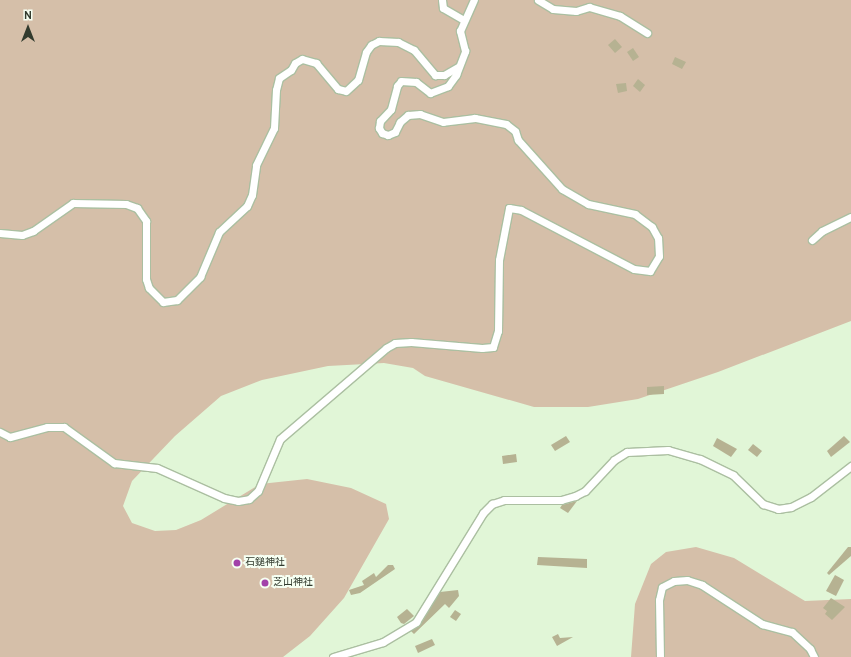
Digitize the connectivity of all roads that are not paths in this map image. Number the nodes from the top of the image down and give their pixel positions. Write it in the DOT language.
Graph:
graph roads {
  1 [pos="442,0"];
  2 [pos="474,0"];
  3 [pos="538,0"];
  4 [pos="464,20"];
  5 [pos="646,33"];
  6 [pos="458,67"];
  7 [pos="851,217"];
  8 [pos="0,233"];
  9 [pos="812,240"];
  10 [pos="0,432"];
  11 [pos="851,466"];
  12 [pos="332,657"];
  13 [pos="660,657"];
  14 [pos="814,657"];
  1 -- 4 [label="street"];
  2 -- 4 [label="street"];
  3 -- 5 [label="street"];
  4 -- 6 [label="street"];
  6 -- 8 [label="street"];
  6 -- 10 [label="street"];
  7 -- 9 [label="street"];
  11 -- 12 [label="street"];
  13 -- 14 [label="street"];
}
